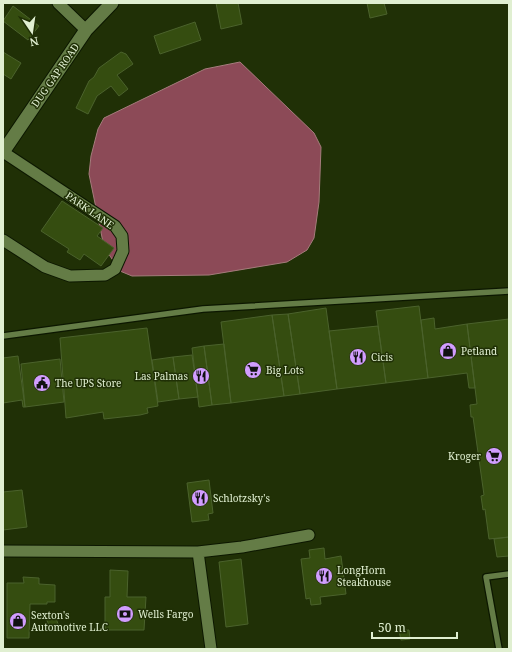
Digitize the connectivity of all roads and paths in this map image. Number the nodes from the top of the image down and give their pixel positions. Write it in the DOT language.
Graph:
graph roads {
  1 [pos="58,3"];
  2 [pos="112,3"];
  3 [pos="86,30"];
  4 [pos="3,152"];
  5 [pos="3,240"];
  6 [pos="509,291"];
  7 [pos="3,336"];
  8 [pos="309,536"];
  9 [pos="3,552"];
  10 [pos="198,552"];
  11 [pos="509,574"];
  12 [pos="211,649"];
  13 [pos="498,649"];
  1 -- 3 [label="street"];
  2 -- 3 [label="street, DUG GAP ROAD"];
  3 -- 4 [label="street, DUG GAP ROAD"];
  4 -- 5 [label="street, PARK LANE"];
  6 -- 7 [label="lane"];
  8 -- 10 [label="street"];
  9 -- 10 [label="street"];
  10 -- 12 [label="street"];
  11 -- 13 [label="lane"];
}
